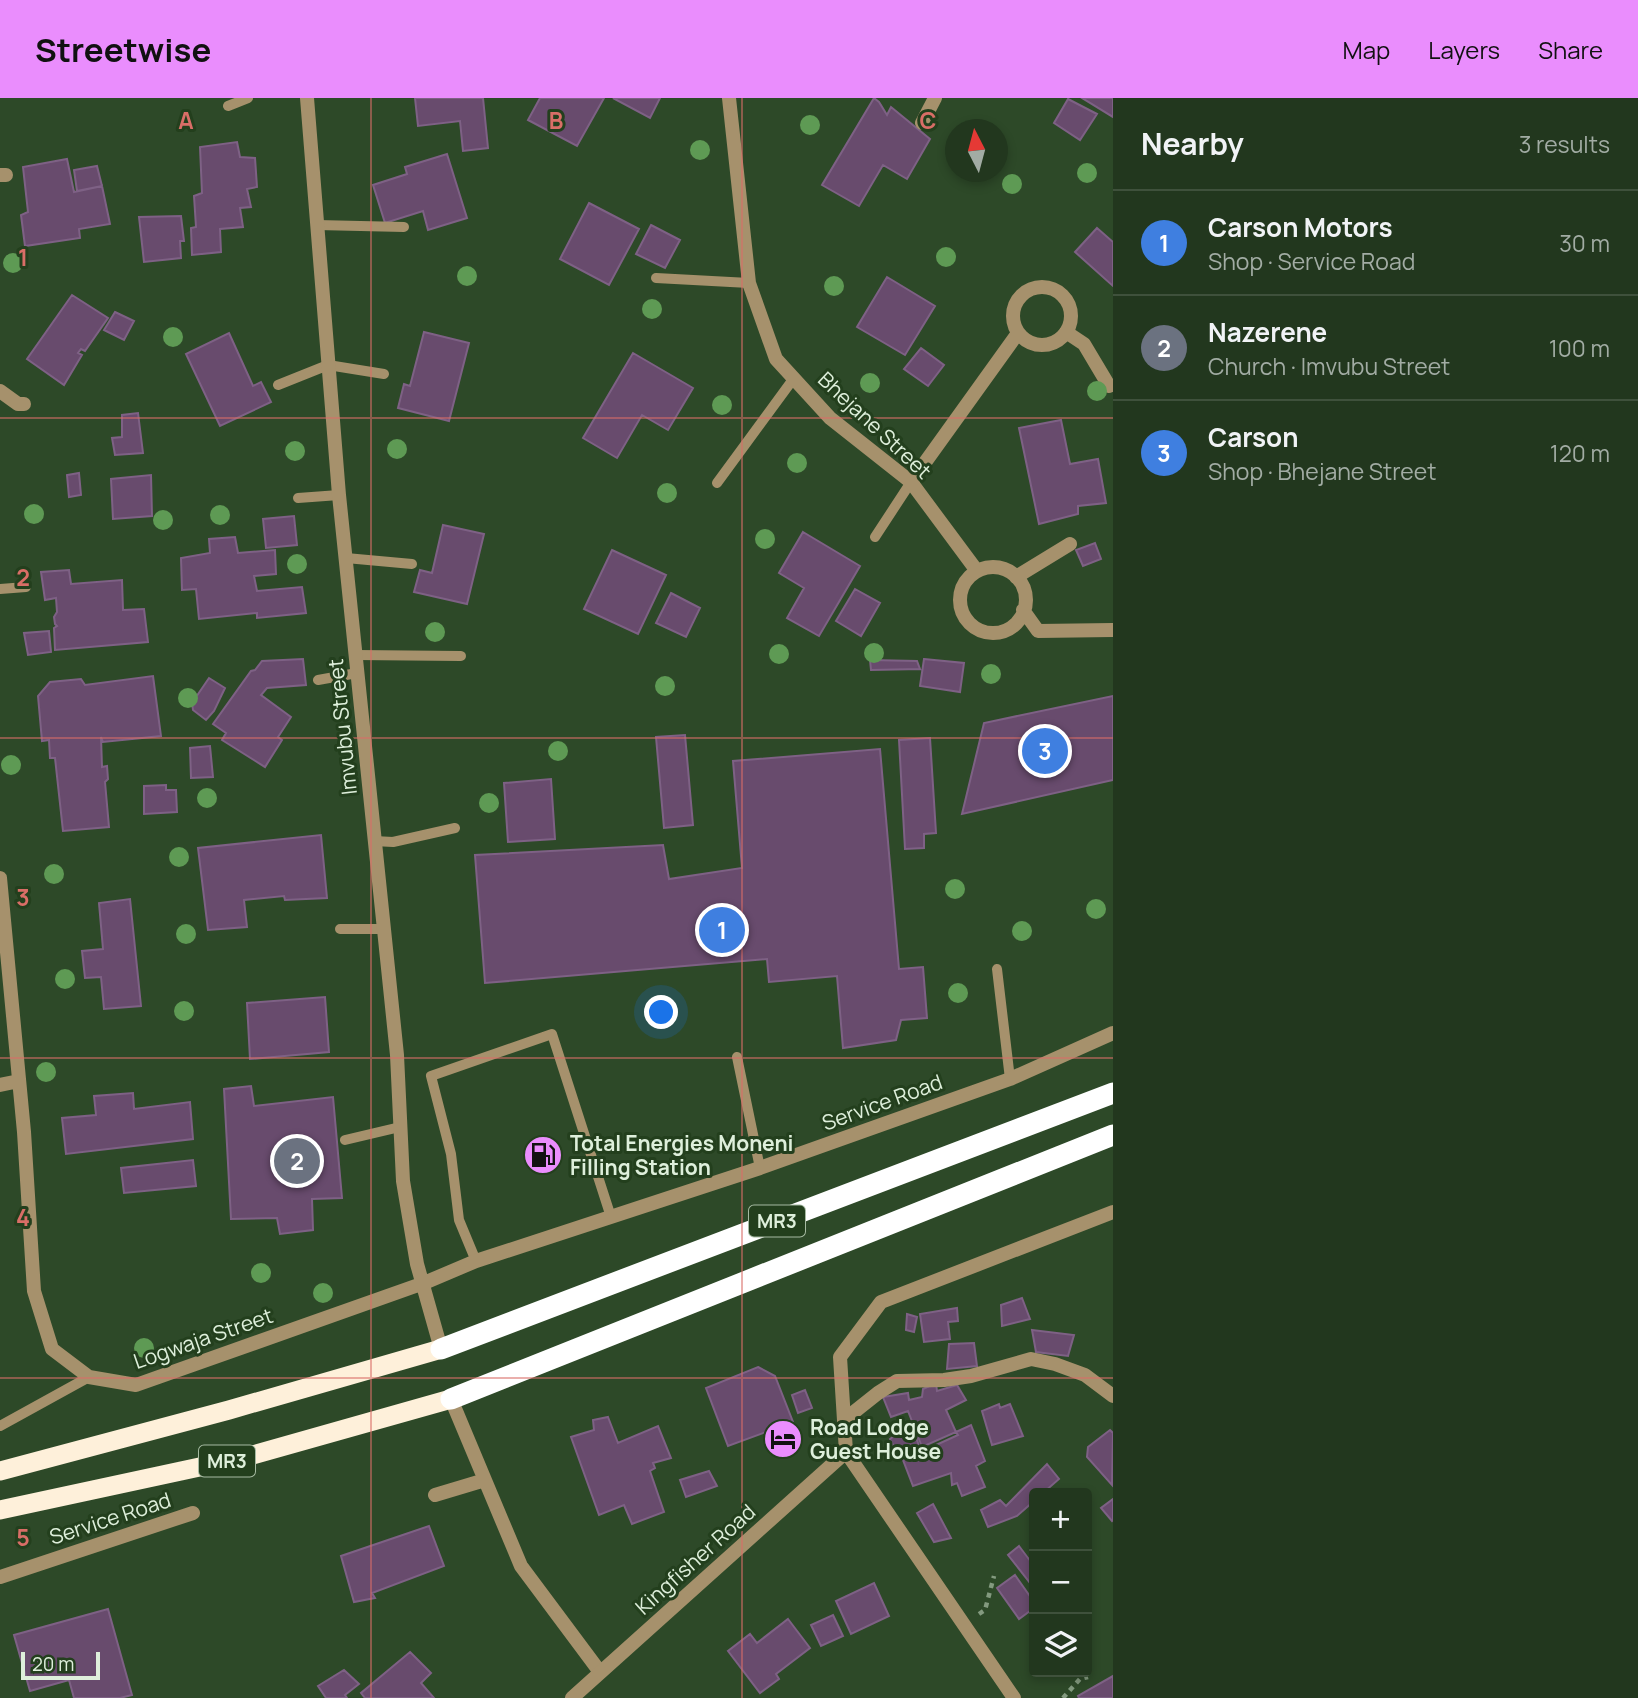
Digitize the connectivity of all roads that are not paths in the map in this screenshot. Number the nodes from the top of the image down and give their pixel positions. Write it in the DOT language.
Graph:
graph roads {
  1 [pos="248,98"];
  2 [pos="307,98"];
  3 [pos="729,98"];
  4 [pos="934,98"];
  5 [pos="228,106"];
  6 [pos="922,122"];
  7 [pos="317,225"];
  8 [pos="404,228"];
  9 [pos="656,278"];
  10 [pos="749,283"];
  11 [pos="1066,332"];
  12 [pos="1018,333"];
  13 [pos="328,365"];
  14 [pos="384,374"];
  15 [pos="794,378"];
  16 [pos="278,385"];
  17 [pos="1109,386"];
  18 [pos="0,391"];
  19 [pos="24,404"];
  20 [pos="911,482"];
  21 [pos="717,483"];
  22 [pos="339,495"];
  23 [pos="298,498"];
  24 [pos="874,537"];
  25 [pos="1070,544"];
  26 [pos="346,558"];
  27 [pos="412,564"];
  28 [pos="977,571"];
  29 [pos="1016,577"];
  30 [pos="26,587"];
  31 [pos="0,589"];
  32 [pos="1023,610"];
  33 [pos="1113,630"];
  34 [pos="356,655"];
  35 [pos="461,656"];
  36 [pos="357,673"];
  37 [pos="318,681"];
  38 [pos="455,828"];
  39 [pos="374,841"];
  40 [pos="0,878"];
  41 [pos="340,929"];
  42 [pos="383,929"];
  43 [pos="997,968"];
  44 [pos="6,1004"];
  45 [pos="1113,1033"];
  46 [pos="737,1057"];
  47 [pos="1010,1079"];
  48 [pos="19,1081"];
  49 [pos="0,1085"];
  50 [pos="1113,1093"];
  51 [pos="400,1127"];
  52 [pos="1113,1135"];
  53 [pos="345,1140"];
  54 [pos="760,1168"];
  55 [pos="1113,1212"];
  56 [pos="611,1217"];
  57 [pos="476,1261"];
  58 [pos="424,1283"];
  59 [pos="441,1349"];
  60 [pos="89,1377"];
  61 [pos="1113,1396"];
  62 [pos="451,1399"];
  63 [pos="844,1420"];
  64 [pos="0,1426"];
  65 [pos="846,1452"];
  66 [pos="0,1471"];
  67 [pos="485,1480"];
  68 [pos="435,1495"];
  69 [pos="0,1510"];
  70 [pos="193,1513"];
  71 [pos="0,1577"];
  72 [pos="600,1672"];
  73 [pos="1008,1695"];
  74 [pos="572,1698"];
  1 -- 5 [label="lane"];
  2 -- 7 [label="street, Imvubu Street"];
  3 -- 10 [label="street, Bhejane Street"];
  4 -- 6 [label="street"];
  7 -- 8 [label="lane"];
  7 -- 13 [label="street, Imvubu Street"];
  9 -- 10 [label="lane"];
  10 -- 15 [label="street, Bhejane Street"];
  11 -- 12 [label="street"];
  11 -- 12 [label="street"];
  11 -- 17 [label="street"];
  12 -- 20 [label="street"];
  13 -- 14 [label="lane"];
  13 -- 16 [label="lane"];
  13 -- 22 [label="street, Imvubu Street"];
  15 -- 20 [label="street, Bhejane Street"];
  15 -- 21 [label="lane"];
  18 -- 19 [label="street"];
  20 -- 24 [label="lane"];
  20 -- 28 [label="street, Bhejane Street"];
  22 -- 23 [label="lane"];
  22 -- 26 [label="street, Imvubu Street"];
  25 -- 29 [label="street"];
  26 -- 27 [label="lane"];
  26 -- 34 [label="street, Imvubu Street"];
  28 -- 29 [label="street"];
  28 -- 32 [label="street"];
  29 -- 32 [label="street"];
  30 -- 31 [label="lane"];
  32 -- 33 [label="street"];
  34 -- 35 [label="lane"];
  34 -- 36 [label="street, Imvubu Street"];
  36 -- 37 [label="lane"];
  36 -- 39 [label="street, Imvubu Street"];
  38 -- 39 [label="lane"];
  39 -- 42 [label="street, Imvubu Street"];
  40 -- 44 [label="street, Logwaja Street"];
  41 -- 42 [label="lane"];
  42 -- 51 [label="street, Imvubu Street"];
  43 -- 47 [label="lane"];
  44 -- 48 [label="street, Logwaja Street"];
  45 -- 47 [label="street, Service Road"];
  46 -- 54 [label="lane"];
  47 -- 54 [label="street, Service Road"];
  48 -- 49 [label="street"];
  48 -- 60 [label="street, Logwaja Street"];
  50 -- 59 [label="highway, MR3"];
  51 -- 53 [label="lane"];
  51 -- 58 [label="street, Imvubu Street"];
  52 -- 62 [label="highway, MR3"];
  54 -- 56 [label="street, Service Road"];
  55 -- 63 [label="street"];
  56 -- 57 [label="street, Service Road"];
  56 -- 57 [label="lane"];
  57 -- 58 [label="street, Service Road"];
  58 -- 59 [label="street, Imvubu Street"];
  58 -- 60 [label="street, Logwaja Street"];
  59 -- 66 [label="highway, MR3"];
  60 -- 64 [label="lane"];
  61 -- 63 [label="street"];
  62 -- 67 [label="street"];
  62 -- 69 [label="highway, MR3"];
  63 -- 65 [label="street"];
  65 -- 72 [label="street, Kingfisher Road"];
  65 -- 73 [label="street"];
  67 -- 68 [label="street"];
  67 -- 72 [label="street"];
  70 -- 71 [label="street, Service Road"];
  72 -- 74 [label="street, Kingfisher Road"];
}
